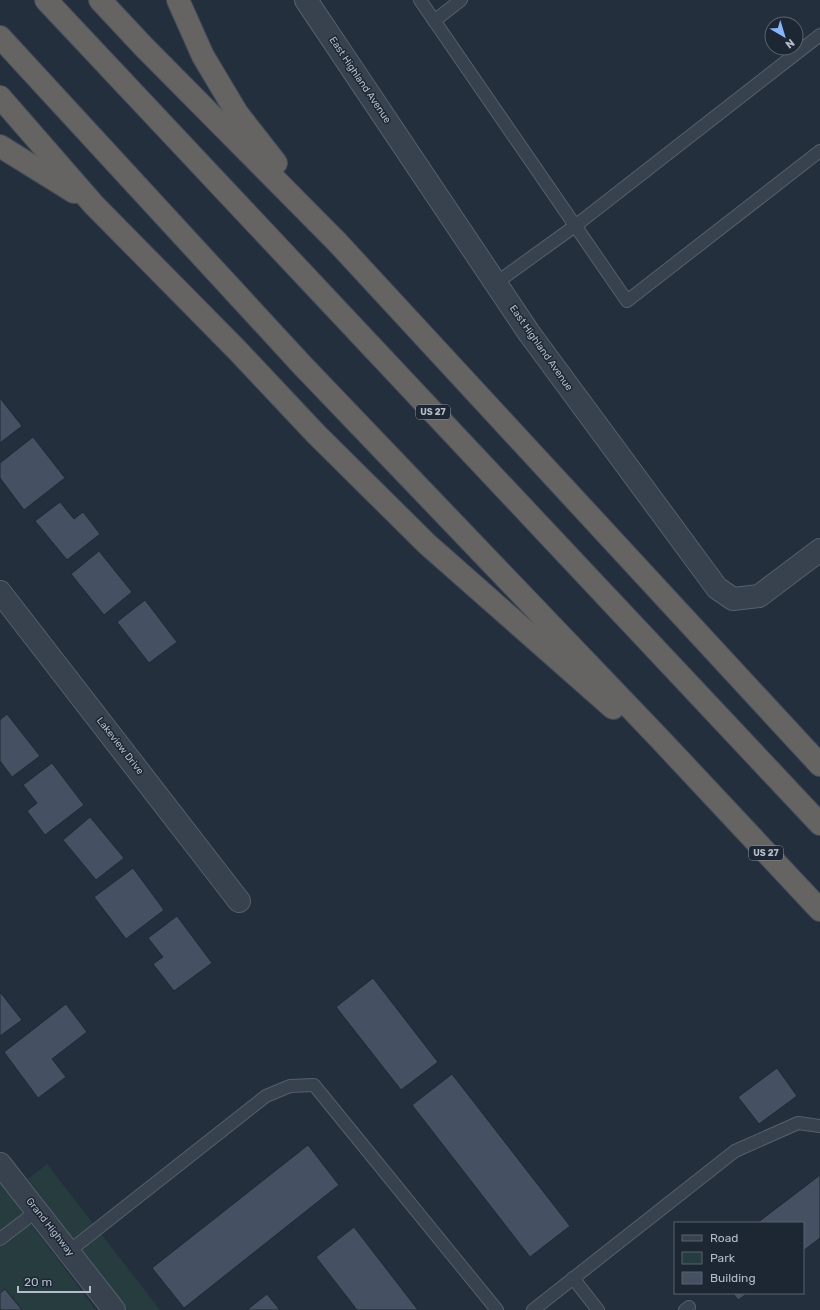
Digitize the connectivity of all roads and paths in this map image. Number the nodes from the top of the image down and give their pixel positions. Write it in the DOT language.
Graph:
graph roads {
  1 [pos="46,0"];
  2 [pos="100,0"];
  3 [pos="178,0"];
  4 [pos="420,0"];
  5 [pos="462,0"];
  6 [pos="312,2"];
  7 [pos="434,21"];
  8 [pos="820,35"];
  9 [pos="0,37"];
  10 [pos="0,96"];
  11 [pos="0,146"];
  12 [pos="820,151"];
  13 [pos="94,205"];
  14 [pos="575,226"];
  15 [pos="337,242"];
  16 [pos="496,283"];
  17 [pos="820,550"];
  18 [pos="0,592"];
  19 [pos="820,764"];
  20 [pos="712,796"];
  21 [pos="820,824"];
  22 [pos="239,901"];
  23 [pos="820,910"];
  24 [pos="820,1126"];
  25 [pos="0,1164"];
  26 [pos="37,1211"];
  27 [pos="0,1239"];
  28 [pos="68,1252"];
  29 [pos="573,1278"];
  30 [pos="114,1310"];
  31 [pos="497,1310"];
  32 [pos="533,1310"];
  33 [pos="598,1310"];
  1 -- 21 [label="highway, US 27"];
  2 -- 15 [label="highway"];
  3 -- 15 [label="highway"];
  4 -- 7 [label="lane"];
  5 -- 7 [label="lane"];
  6 -- 16 [label="street, East Highland Avenue"];
  7 -- 14 [label="lane"];
  8 -- 14 [label="lane"];
  9 -- 20 [label="highway, US 27"];
  10 -- 13 [label="highway"];
  11 -- 13 [label="highway"];
  12 -- 14 [label="lane"];
  13 -- 20 [label="highway"];
  14 -- 16 [label="lane"];
  15 -- 19 [label="highway"];
  16 -- 17 [label="street, East Highland Avenue"];
  18 -- 22 [label="street, Lakeview Drive"];
  20 -- 23 [label="highway, US 27"];
  24 -- 29 [label="lane"];
  25 -- 26 [label="street, Grand Highway"];
  26 -- 27 [label="lane"];
  26 -- 28 [label="street, Grand Highway"];
  28 -- 30 [label="street, Grand Highway"];
  28 -- 31 [label="lane"];
  29 -- 32 [label="lane"];
  29 -- 33 [label="lane"];
}
